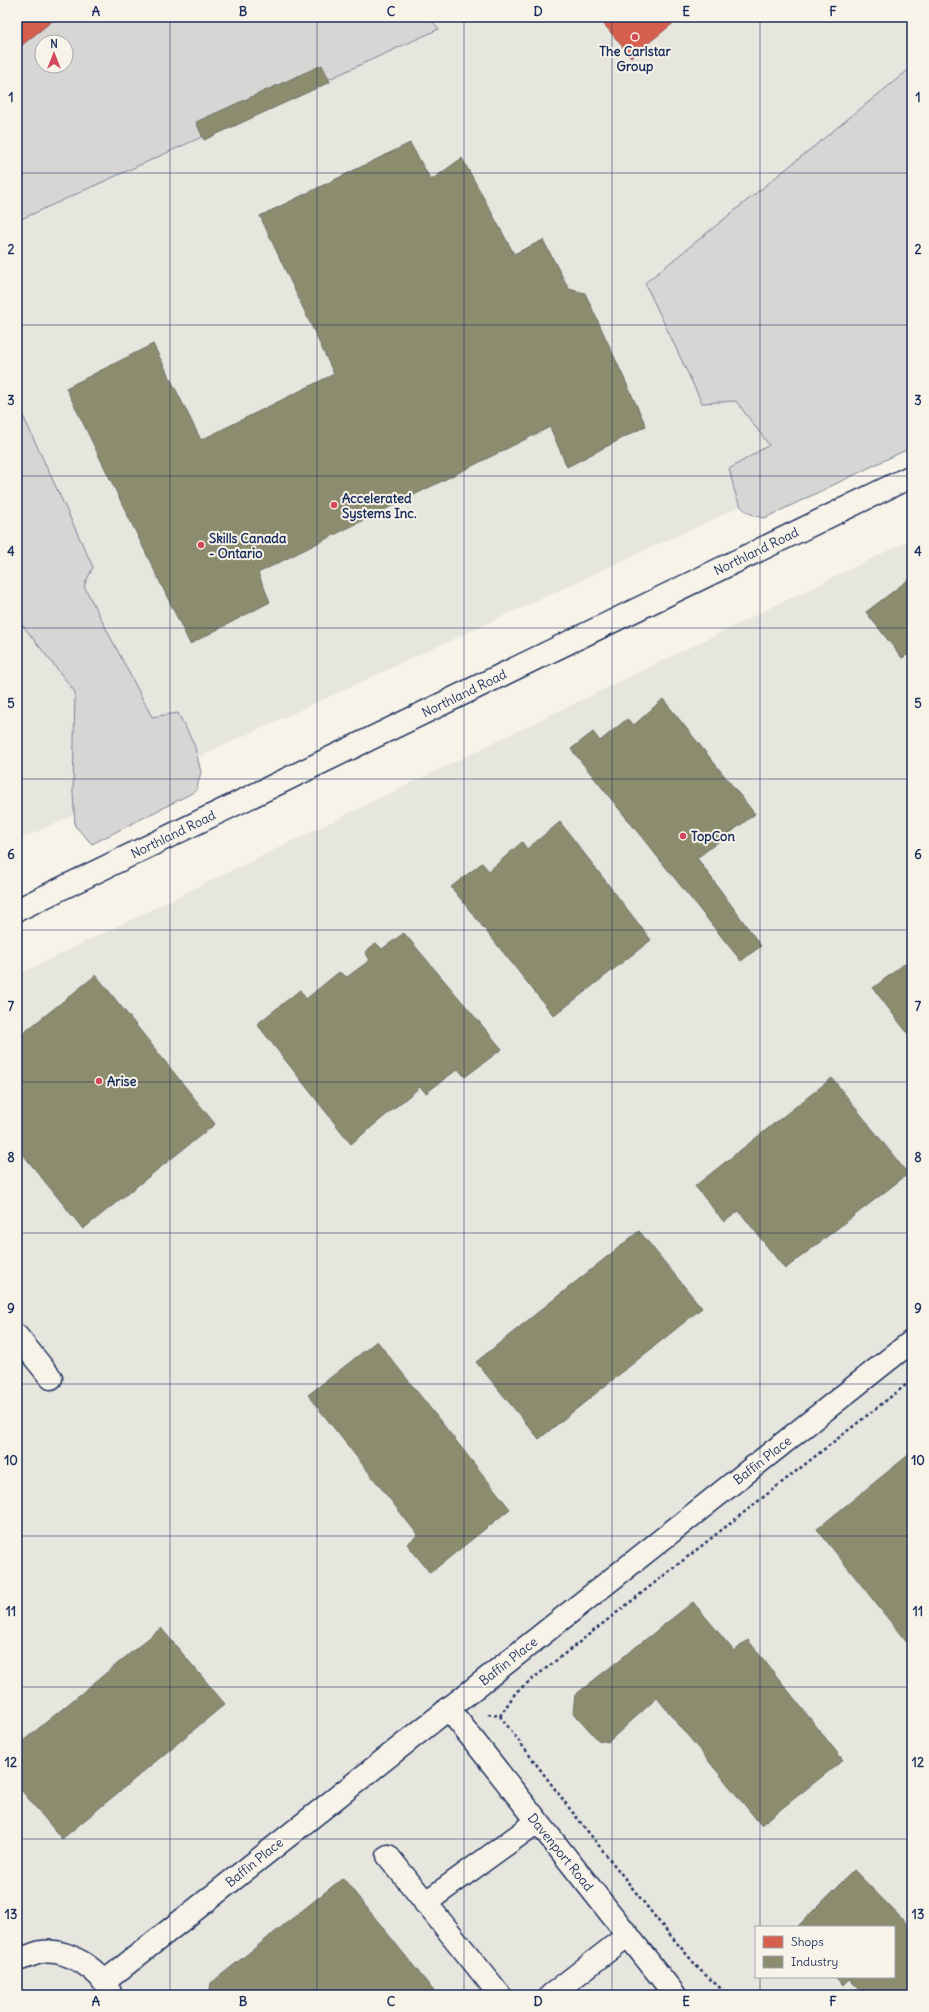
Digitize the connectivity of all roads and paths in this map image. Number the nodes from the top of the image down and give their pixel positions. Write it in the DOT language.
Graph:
graph roads {
  1 [pos="912,476"];
  2 [pos="17,910"];
  3 [pos="17,1336"];
  4 [pos="912,1341"];
  5 [pos="51,1378"];
  6 [pos="912,1380"];
  7 [pos="448,1708"];
  8 [pos="500,1716"];
  9 [pos="570,1810"];
  10 [pos="538,1822"];
  11 [pos="388,1856"];
  12 [pos="425,1903"];
  13 [pos="628,1935"];
  14 [pos="17,1960"];
  15 [pos="107,1988"];
  16 [pos="500,1995"];
  17 [pos="551,1995"];
  18 [pos="675,1995"];
  19 [pos="728,1995"];
  1 -- 2 [label="street, Northland Road"];
  3 -- 5 [label="street"];
  4 -- 7 [label="street, Baffin Place"];
  6 -- 8 [label="path"];
  7 -- 10 [label="street, Davenport Road"];
  7 -- 15 [label="street, Baffin Place"];
  9 -- 19 [label="path"];
  10 -- 12 [label="street"];
  10 -- 13 [label="street, Davenport Road"];
  11 -- 12 [label="street"];
  12 -- 16 [label="street"];
  13 -- 17 [label="street"];
  13 -- 18 [label="street, Davenport Road"];
  14 -- 15 [label="street, Baffin Place"];
}
